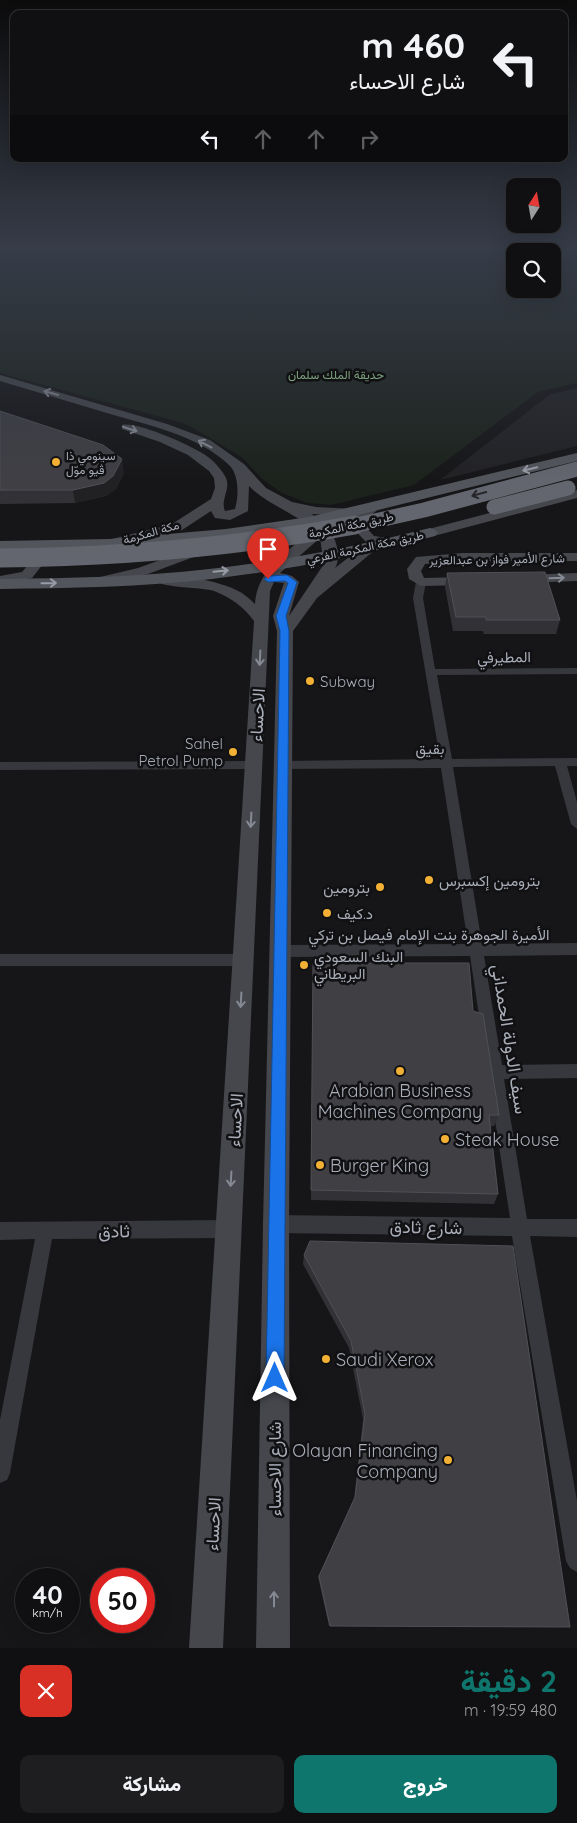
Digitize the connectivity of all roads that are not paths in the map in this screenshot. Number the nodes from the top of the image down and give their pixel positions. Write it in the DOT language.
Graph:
graph roads {
  1 [pos="0,381"];
  2 [pos="577,457"];
  3 [pos="233,462"];
  4 [pos="577,469"];
  5 [pos="577,485"];
  6 [pos="577,494"];
  7 [pos="215,502"];
  8 [pos="244,503"];
  9 [pos="285,504"];
  10 [pos="375,506"];
  11 [pos="344,514"];
  12 [pos="316,526"];
  13 [pos="430,533"];
  14 [pos="226,534"];
  15 [pos="393,542"];
  16 [pos="110,544"];
  17 [pos="370,547"];
  18 [pos="0,548"];
  19 [pos="331,555"];
  20 [pos="577,557"];
  21 [pos="0,558"];
  22 [pos="0,570"];
  23 [pos="577,577"];
  24 [pos="270,578"];
  25 [pos="138,580"];
  26 [pos="489,580"];
  27 [pos="509,580"];
  28 [pos="101,581"];
  29 [pos="0,582"];
  30 [pos="421,582"];
  31 [pos="312,595"];
  32 [pos="262,622"];
  33 [pos="285,631"];
  34 [pos="577,671"];
  35 [pos="432,672"];
  36 [pos="560,762"];
  37 [pos="577,762"];
  38 [pos="447,764"];
  39 [pos="254,765"];
  40 [pos="283,765"];
  41 [pos="0,766"];
  42 [pos="577,824"];
  43 [pos="577,949"];
  44 [pos="476,950"];
  45 [pos="280,952"];
  46 [pos="0,960"];
  47 [pos="243,960"];
  48 [pos="577,1071"];
  49 [pos="496,1072"];
  50 [pos="276,1224"];
  51 [pos="577,1228"];
  52 [pos="228,1229"];
  53 [pos="520,1229"];
  54 [pos="0,1231"];
  55 [pos="45,1231"];
  56 [pos="0,1473"];
  57 [pos="577,1561"];
  58 [pos="206,1648"];
  59 [pos="273,1648"];
  3 -- 1 [label="main road, one-way"];
  1 -- 7 [label="main road, one-way"];
  2 -- 10 [label="main road, one-way"];
  3 -- 8 [label="main road"];
  3 -- 9 [label="main road"];
  4 -- 21 [label="highway, طريق مكة المكرمة, one-way, bridge"];
  5 -- 22 [label="highway, طريق مكة المكرمة, bridge"];
  6 -- 13 [label="main road, طريق مكة المكرمة الفرعي"];
  7 -- 8 [label="main road"];
  7 -- 16 [label="main road, مكة المكرمة"];
  8 -- 14 [label="main road"];
  9 -- 11 [label="main road"];
  9 -- 12 [label="main road"];
  10 -- 11 [label="main road"];
  10 -- 15 [label="main road"];
  11 -- 12 [label="main road"];
  12 -- 14 [label="main road"];
  12 -- 19 [label="main road"];
  12 -- 24 [label="main road"];
  13 -- 15 [label="main road, طريق مكة المكرمة الفرعي"];
  14 -- 16 [label="main road"];
  14 -- 28 [label="main road"];
  15 -- 17 [label="main road, طريق مكة المكرمة الفرعي"];
  16 -- 18 [label="main road"];
  17 -- 19 [label="main road, طريق مكة المكرمة الفرعي"];
  17 -- 31 [label="main road"];
  18 -- 29 [label="main road"];
  19 -- 24 [label="main road, طريق مكة المكرمة الفرعي"];
  19 -- 31 [label="main road"];
  20 -- 30 [label="main road, شارع الأمير فواز بن عبدالعزير"];
  27 -- 23 [label="main road, شارع الأمير فواز بن عبدالعزير, one-way"];
  25 -- 24 [label="main road, طريق مكة المكرمة الفرعي, one-way"];
  24 -- 32 [label="main road, الاحساء"];
  24 -- 33 [label="main road, شارع الاحساء"];
  25 -- 28 [label="main road, طريق مكة المكرمة الفرعي"];
  25 -- 32 [label="main road"];
  26 -- 30 [label="main road, شارع الأمير فواز بن عبدالعزير"];
  29 -- 28 [label="main road, طريق مكة المكرمة الفرعي, one-way"];
  30 -- 35 [label="street, سيف الدولة الحمداني"];
  31 -- 33 [label="main road"];
  32 -- 39 [label="main road, الاحساء, one-way"];
  33 -- 40 [label="main road, شارع الاحساء"];
  34 -- 35 [label="street, المطيرفي"];
  35 -- 38 [label="street, سيف الدولة الحمداني"];
  36 -- 37 [label="street, بقيق"];
  36 -- 38 [label="street, بقيق"];
  36 -- 42 [label="street"];
  38 -- 40 [label="street, بقيق"];
  38 -- 44 [label="street, سيف الدولة الحمداني"];
  39 -- 41 [label="street"];
  39 -- 47 [label="main road, الاحساء, one-way"];
  40 -- 45 [label="main road, شارع الاحساء"];
  43 -- 44 [label="street, الأميرة الجوهرة بنت الإمام فيصل بن تركي"];
  44 -- 45 [label="street, الأميرة الجوهرة بنت الإمام فيصل بن تركي"];
  44 -- 49 [label="street, سيف الدولة الحمداني"];
  45 -- 50 [label="main road, شارع الاحساء"];
  46 -- 47 [label="street"];
  47 -- 52 [label="main road, الاحساء, one-way"];
  48 -- 49 [label="street"];
  49 -- 53 [label="street, سيف الدولة الحمداني"];
  50 -- 53 [label="street, شارع ثادق"];
  59 -- 50 [label="main road, شارع الاحساء, one-way"];
  51 -- 53 [label="street, شارع ثادق"];
  52 -- 55 [label="street, ثادق"];
  52 -- 58 [label="main road, الاحساء"];
  53 -- 57 [label="street, سيف الدولة الحمداني"];
  54 -- 55 [label="street, ثادق"];
  55 -- 56 [label="street"];
}
